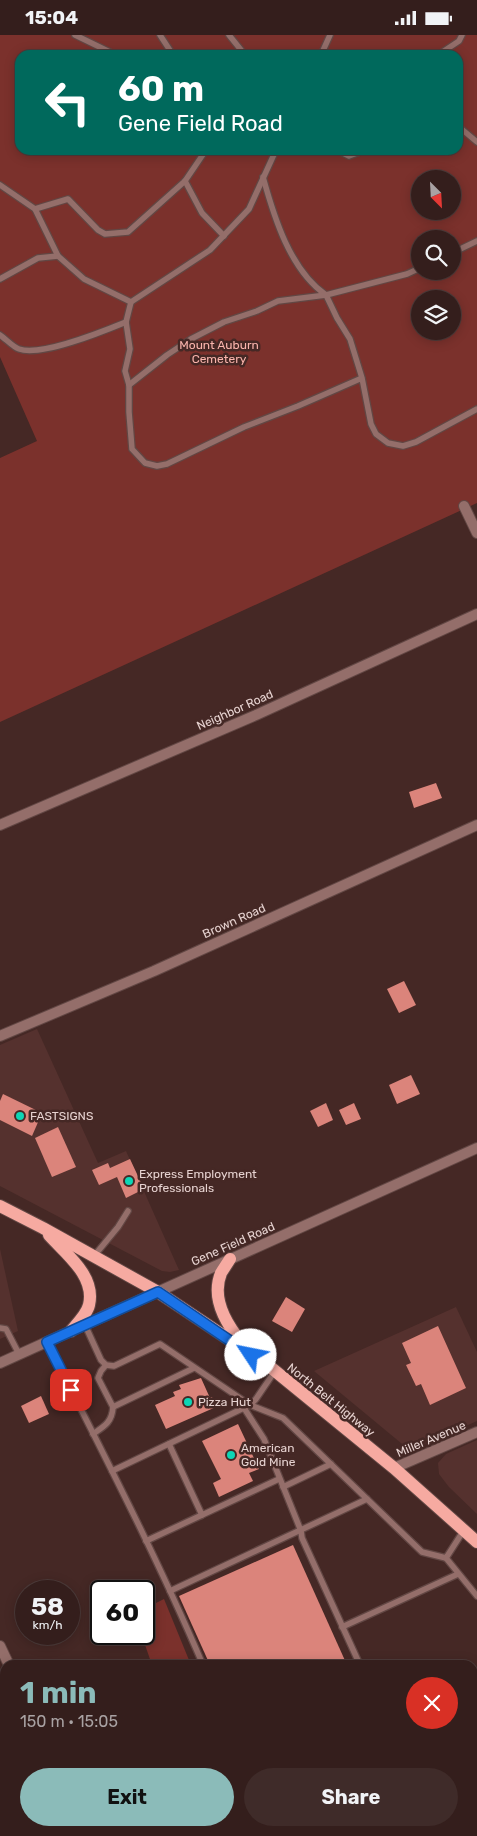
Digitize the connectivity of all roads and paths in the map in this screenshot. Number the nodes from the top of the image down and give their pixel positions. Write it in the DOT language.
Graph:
graph roads {
  1 [pos="75,35"];
  2 [pos="160,35"];
  3 [pos="229,35"];
  4 [pos="330,35"];
  5 [pos="462,35"];
  6 [pos="106,50"];
  7 [pos="170,50"];
  8 [pos="241,50"];
  9 [pos="323,50"];
  10 [pos="446,50"];
  11 [pos="463,130"];
  12 [pos="477,142"];
  13 [pos="203,155"];
  14 [pos="274,155"];
  15 [pos="263,177"];
  16 [pos="185,181"];
  17 [pos="0,185"];
  18 [pos="35,209"];
  19 [pos="224,236"];
  20 [pos="477,241"];
  21 [pos="461,249"];
  22 [pos="58,256"];
  23 [pos="411,272"];
  24 [pos="0,279"];
  25 [pos="326,295"];
  26 [pos="131,302"];
  27 [pos="126,322"];
  28 [pos="0,335"];
  29 [pos="362,378"];
  30 [pos="129,385"];
  31 [pos="477,409"];
  32 [pos="464,505"];
  33 [pos="477,533"];
  34 [pos="477,614"];
  35 [pos="0,825"];
  36 [pos="477,825"];
  37 [pos="0,1036"];
  38 [pos="477,1148"];
  39 [pos="0,1206"];
  40 [pos="128,1211"];
  41 [pos="43,1228"];
  42 [pos="94,1256"];
  43 [pos="230,1259"];
  44 [pos="158,1292"];
  45 [pos="85,1325"];
  46 [pos="0,1328"];
  47 [pos="71,1331"];
  48 [pos="47,1342"];
  49 [pos="19,1354"];
  50 [pos="251,1355"];
  51 [pos="0,1363"];
  52 [pos="106,1365"];
  53 [pos="194,1367"];
  54 [pos="275,1371"];
  55 [pos="112,1407"];
  56 [pos="247,1407"];
  57 [pos="477,1433"];
  58 [pos="93,1434"];
  59 [pos="169,1445"];
  60 [pos="331,1465"];
  61 [pos="394,1469"];
  62 [pos="112,1471"];
  63 [pos="279,1479"];
  64 [pos="283,1487"];
  65 [pos="367,1499"];
  66 [pos="202,1515"];
  67 [pos="464,1530"];
  68 [pos="301,1531"];
  69 [pos="146,1541"];
  70 [pos="477,1542"];
  71 [pos="446,1558"];
  72 [pos="458,1574"];
  73 [pos="170,1591"];
  74 [pos="477,1596"];
  75 [pos="342,1627"];
  76 [pos="0,1646"];
  77 [pos="7,1660"];
  78 [pos="201,1660"];
  79 [pos="358,1660"];
  1 -- 6 [label="lane"];
  2 -- 7 [label="lane"];
  3 -- 8 [label="lane"];
  4 -- 9 [label="lane"];
  5 -- 10 [label="lane"];
  11 -- 12 [label="lane"];
  13 -- 16 [label="lane"];
  14 -- 15 [label="lane"];
  15 -- 19 [label="lane"];
  15 -- 25 [label="lane"];
  16 -- 18 [label="lane"];
  16 -- 19 [label="lane"];
  17 -- 18 [label="lane"];
  18 -- 22 [label="lane"];
  19 -- 26 [label="lane"];
  20 -- 21 [label="lane"];
  22 -- 24 [label="lane"];
  22 -- 26 [label="lane"];
  23 -- 25 [label="lane"];
  25 -- 29 [label="lane"];
  25 -- 30 [label="lane"];
  26 -- 27 [label="lane"];
  27 -- 28 [label="lane"];
  27 -- 30 [label="lane"];
  29 -- 30 [label="lane"];
  29 -- 31 [label="lane"];
  32 -- 33 [label="street"];
  34 -- 35 [label="street, Neighbor Road"];
  36 -- 37 [label="street, Brown Road"];
  38 -- 43 [label="street, Gene Field Road"];
  39 -- 41 [label="main road, North Belt Highway"];
  40 -- 42 [label="lane"];
  41 -- 42 [label="main road, North Belt Highway"];
  41 -- 47 [label="main road"];
  42 -- 44 [label="main road, North Belt Highway"];
  43 -- 44 [label="street, Gene Field Road"];
  43 -- 50 [label="main road"];
  44 -- 45 [label="street, Gene Field Road"];
  44 -- 50 [label="main road, North Belt Highway"];
  45 -- 47 [label="street, Gene Field Road"];
  45 -- 52 [label="lane"];
  46 -- 49 [label="lane"];
  47 -- 48 [label="street, Gene Field Road"];
  48 -- 49 [label="street, Gene Field Road"];
  48 -- 58 [label="lane"];
  49 -- 51 [label="street, Gene Field Road"];
  50 -- 54 [label="main road, North Belt Highway"];
  52 -- 53 [label="lane"];
  52 -- 55 [label="lane"];
  53 -- 55 [label="lane"];
  53 -- 56 [label="lane"];
  54 -- 56 [label="lane"];
  54 -- 61 [label="main road, North Belt Highway"];
  55 -- 58 [label="lane"];
  56 -- 59 [label="lane"];
  56 -- 60 [label="lane"];
  56 -- 63 [label="lane"];
  57 -- 61 [label="street, Miller Avenue"];
  58 -- 62 [label="lane"];
  59 -- 62 [label="lane"];
  59 -- 66 [label="lane"];
  60 -- 64 [label="lane"];
  60 -- 65 [label="lane"];
  61 -- 67 [label="main road, North Belt Highway"];
  62 -- 69 [label="lane"];
  63 -- 64 [label="lane"];
  63 -- 66 [label="lane"];
  64 -- 68 [label="lane"];
  65 -- 68 [label="lane"];
  65 -- 71 [label="lane"];
  66 -- 69 [label="lane"];
  67 -- 70 [label="main road, North Belt Highway"];
  67 -- 71 [label="lane"];
  68 -- 73 [label="lane"];
  68 -- 75 [label="lane"];
  69 -- 73 [label="lane"];
  71 -- 72 [label="lane"];
  72 -- 74 [label="lane"];
  72 -- 75 [label="lane"];
  73 -- 78 [label="lane"];
  75 -- 79 [label="lane"];
  76 -- 77 [label="street"];
}
